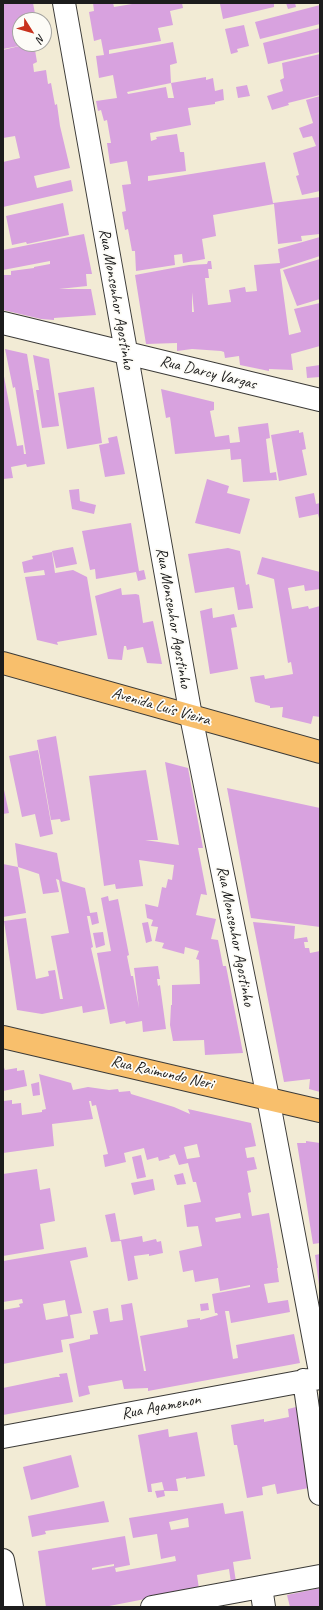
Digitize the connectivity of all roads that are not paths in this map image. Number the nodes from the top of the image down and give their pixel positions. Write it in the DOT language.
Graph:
graph roads {
  1 [pos="64,3"];
  2 [pos="3,323"];
  3 [pos="126,353"];
  4 [pos="320,400"];
  5 [pos="3,663"];
  6 [pos="191,716"];
  7 [pos="320,752"];
  8 [pos="3,1037"];
  9 [pos="268,1098"];
  10 [pos="320,1111"];
  11 [pos="315,1377"];
  12 [pos="3,1437"];
  13 [pos="320,1494"];
  14 [pos="3,1560"];
  15 [pos="320,1576"];
  16 [pos="262,1597"];
  17 [pos="12,1607"];
  18 [pos="152,1607"];
  1 -- 3 [label="street, Rua Monsenhor Agostinho"];
  2 -- 3 [label="street, Rua Darcy Vargas"];
  3 -- 4 [label="street, Rua Darcy Vargas"];
  3 -- 6 [label="street, Rua Monsenhor Agostinho"];
  5 -- 6 [label="main road, Avenida Luís Vieira"];
  6 -- 7 [label="main road, Avenida Luís Vieira"];
  6 -- 9 [label="street, Rua Monsenhor Agostinho"];
  8 -- 9 [label="main road, Rua Raimundo Neri"];
  9 -- 10 [label="main road, Rua Raimundo Neri"];
  9 -- 11 [label="street, Rua Monsenhor Agostinho"];
  11 -- 12 [label="street, Rua Agamenon"];
  11 -- 13 [label="street, Rua Monsenhor Agostinho"];
  14 -- 17 [label="street"];
  15 -- 16 [label="street"];
  16 -- 18 [label="street"];
}
